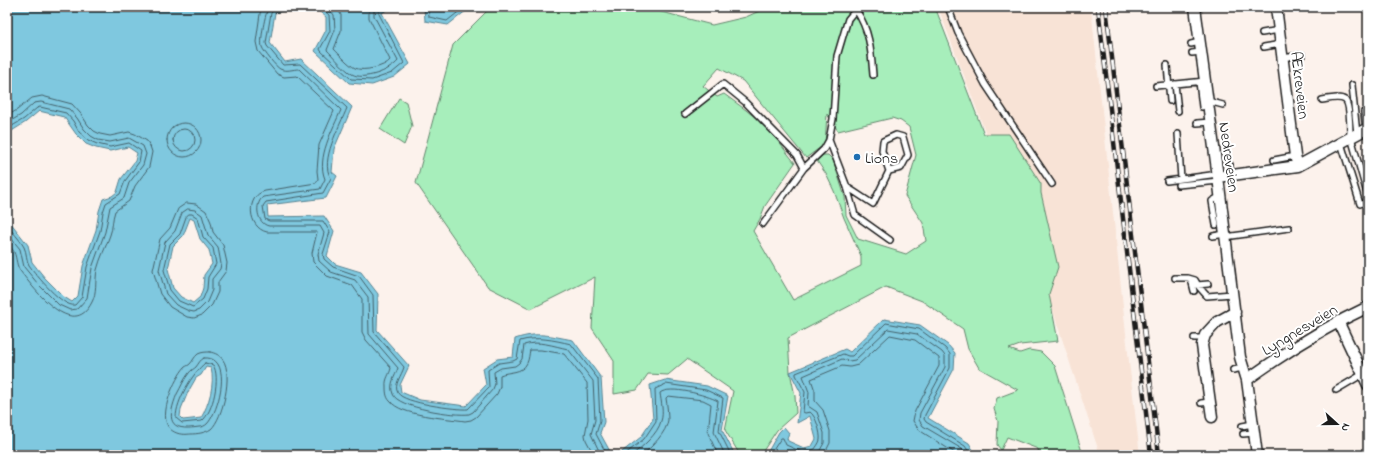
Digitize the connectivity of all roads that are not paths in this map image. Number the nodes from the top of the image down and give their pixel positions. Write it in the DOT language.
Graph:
graph roads {
  1 [pos="948,7"];
  2 [pos="1195,7"];
  3 [pos="1276,7"];
  4 [pos="857,8"];
  5 [pos="1279,30"];
  6 [pos="1262,33"];
  7 [pos="1281,44"];
  8 [pos="1264,47"];
  9 [pos="1302,55"];
  10 [pos="1282,58"];
  11 [pos="1167,65"];
  12 [pos="873,76"];
  13 [pos="1202,82"];
  14 [pos="1175,84"];
  15 [pos="1168,85"];
  16 [pos="1352,85"];
  17 [pos="1156,86"];
  18 [pos="1322,100"];
  19 [pos="1170,101"];
  20 [pos="1205,104"];
  21 [pos="1222,105"];
  22 [pos="1178,111"];
  23 [pos="1364,112"];
  24 [pos="685,114"];
  25 [pos="1211,122"];
  26 [pos="1197,123"];
  27 [pos="1178,134"];
  28 [pos="1356,135"];
  29 [pos="829,140"];
  30 [pos="1295,156"];
  31 [pos="1274,160"];
  32 [pos="1230,165"];
  33 [pos="1298,166"];
  34 [pos="804,168"];
  35 [pos="889,171"];
  36 [pos="1230,176"];
  37 [pos="1218,177"];
  38 [pos="1181,179"];
  39 [pos="1167,181"];
  40 [pos="1052,184"];
  41 [pos="1178,185"];
  42 [pos="847,187"];
  43 [pos="1220,196"];
  44 [pos="1368,197"];
  45 [pos="1360,204"];
  46 [pos="763,224"];
  47 [pos="1216,225"];
  48 [pos="1289,228"];
  49 [pos="1213,236"];
  50 [pos="1225,236"];
  51 [pos="890,240"];
  52 [pos="1175,278"];
  53 [pos="1191,279"];
  54 [pos="1208,284"];
  55 [pos="1197,285"];
  56 [pos="1194,291"];
  57 [pos="1232,294"];
  58 [pos="1368,307"];
  59 [pos="1235,312"];
  60 [pos="1338,321"];
  61 [pos="1244,368"];
  62 [pos="1233,370"];
  63 [pos="1363,374"];
  64 [pos="1247,380"];
  65 [pos="1368,385"];
  66 [pos="1336,390"];
  67 [pos="1212,417"];
  68 [pos="1242,426"];
  69 [pos="1254,429"];
  70 [pos="1243,434"];
  71 [pos="1257,455"];
  1 -- 40 [label="lane"];
  2 -- 13 [label="street, Nedreveien"];
  3 -- 5 [label="street, Ækreveien"];
  4 -- 12 [label="lane"];
  4 -- 29 [label="lane"];
  5 -- 6 [label="lane"];
  5 -- 7 [label="street, Ækreveien"];
  7 -- 8 [label="lane"];
  7 -- 10 [label="street, Ækreveien"];
  9 -- 10 [label="lane"];
  10 -- 30 [label="street, Ækreveien"];
  11 -- 15 [label="lane"];
  13 -- 14 [label="lane"];
  13 -- 20 [label="street, Nedreveien"];
  14 -- 15 [label="lane"];
  14 -- 22 [label="lane"];
  15 -- 17 [label="lane"];
  15 -- 19 [label="lane"];
  16 -- 28 [label="lane"];
  18 -- 28 [label="lane"];
  20 -- 21 [label="lane"];
  20 -- 25 [label="street, Nedreveien"];
  23 -- 28 [label="lane"];
  24 -- 34 [label="lane"];
  25 -- 26 [label="lane"];
  25 -- 37 [label="street, Nedreveien"];
  27 -- 38 [label="lane"];
  28 -- 33 [label="street"];
  28 -- 44 [label="lane"];
  28 -- 45 [label="lane"];
  29 -- 34 [label="lane"];
  29 -- 42 [label="lane"];
  30 -- 31 [label="lane"];
  30 -- 33 [label="street, Ækreveien"];
  32 -- 36 [label="lane"];
  33 -- 36 [label="street"];
  34 -- 46 [label="lane"];
  35 -- 35 [label="lane"];
  35 -- 42 [label="lane"];
  36 -- 37 [label="street"];
  37 -- 38 [label="lane"];
  37 -- 41 [label="lane"];
  37 -- 43 [label="street, Nedreveien"];
  38 -- 39 [label="lane"];
  42 -- 51 [label="lane"];
  43 -- 47 [label="lane"];
  43 -- 50 [label="street, Nedreveien"];
  48 -- 50 [label="lane"];
  49 -- 50 [label="lane"];
  50 -- 57 [label="street, Nedreveien"];
  52 -- 53 [label="lane"];
  53 -- 55 [label="lane"];
  53 -- 56 [label="lane"];
  54 -- 55 [label="lane"];
  55 -- 57 [label="lane"];
  57 -- 59 [label="street, Nedreveien"];
  58 -- 60 [label="street, Lyngnesveien"];
  59 -- 61 [label="street, Nedreveien"];
  59 -- 67 [label="street"];
  60 -- 63 [label="street"];
  60 -- 64 [label="street, Lyngnesveien"];
  61 -- 62 [label="lane"];
  61 -- 64 [label="street, Nedreveien"];
  63 -- 65 [label="street"];
  63 -- 66 [label="lane"];
  64 -- 69 [label="street, Nedreveien"];
  68 -- 69 [label="lane"];
  69 -- 70 [label="lane"];
  69 -- 71 [label="street, Nedreveien"];
}
